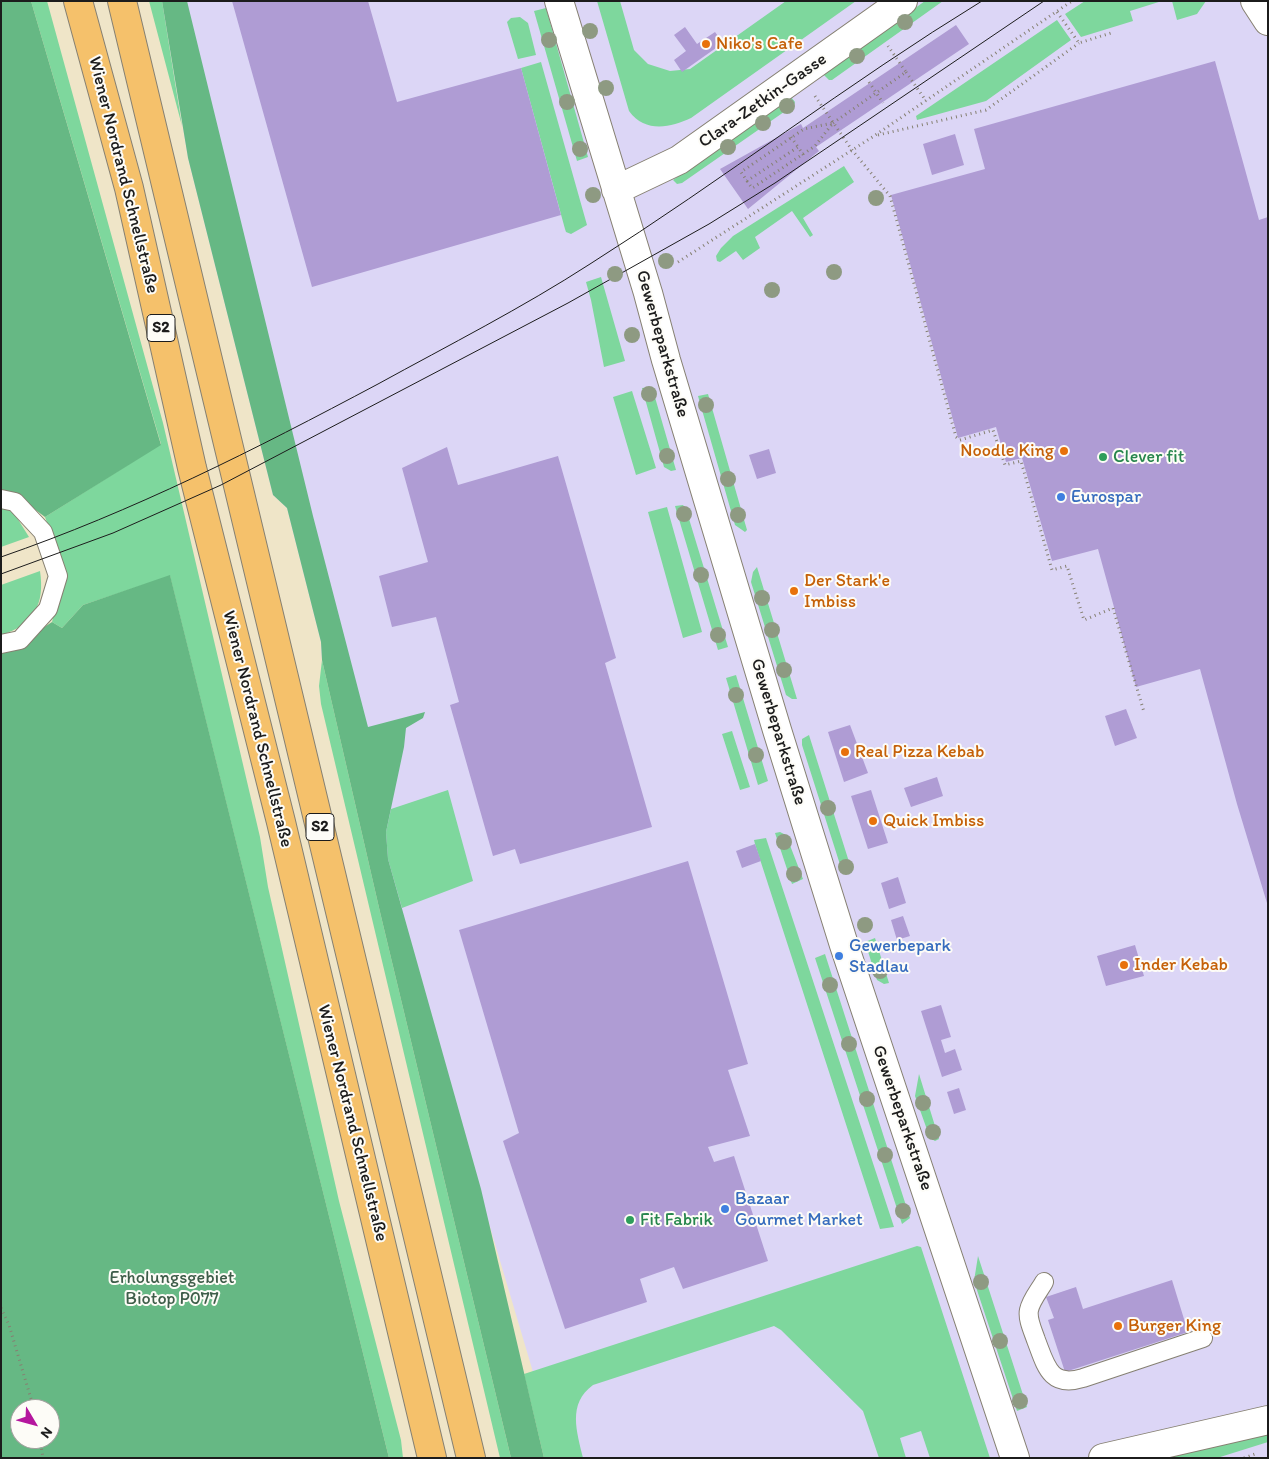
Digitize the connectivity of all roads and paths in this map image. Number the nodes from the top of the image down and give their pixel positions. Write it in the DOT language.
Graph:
graph roads {
  1 [pos="78,1"];
  2 [pos="122,1"];
  3 [pos="559,1"];
  4 [pos="903,1"];
  5 [pos="1072,1"];
  6 [pos="1255,1"];
  7 [pos="1057,12"];
  8 [pos="1268,21"];
  9 [pos="1112,33"];
  10 [pos="1079,43"];
  11 [pos="888,46"];
  12 [pos="906,72"];
  13 [pos="868,82"];
  14 [pos="876,93"];
  15 [pos="814,96"];
  16 [pos="926,101"];
  17 [pos="883,104"];
  18 [pos="833,123"];
  19 [pos="791,136"];
  20 [pos="874,136"];
  21 [pos="798,147"];
  22 [pos="852,150"];
  23 [pos="804,156"];
  24 [pos="747,180"];
  25 [pos="616,190"];
  26 [pos="678,262"];
  27 [pos="1,499"];
  28 [pos="1,644"];
  29 [pos="1144,712"];
  30 [pos="1044,1282"];
  31 [pos="1,1308"];
  32 [pos="1203,1338"];
  33 [pos="31,1399"];
  34 [pos="1268,1420"];
  35 [pos="425,1450"];
  36 [pos="473,1454"];
  37 [pos="1015,1458"];
  38 [pos="1102,1458"];
  1 -- 35 [label="highway, Wiener Nordrand Schnellstraße / S2"];
  2 -- 36 [label="highway, Wiener Nordrand Schnellstraße / S2"];
  3 -- 25 [label="street, Gewerbeparkstraße"];
  4 -- 25 [label="street, Clara-Zetkin-Gasse"];
  5 -- 7 [label="path"];
  6 -- 8 [label="street"];
  7 -- 10 [label="path"];
  7 -- 16 [label="path"];
  9 -- 10 [label="path"];
  10 -- 20 [label="path"];
  11 -- 12 [label="path"];
  12 -- 14 [label="path"];
  12 -- 16 [label="path"];
  13 -- 14 [label="path"];
  14 -- 17 [label="path"];
  14 -- 18 [label="path"];
  15 -- 18 [label="path"];
  16 -- 20 [label="path"];
  18 -- 22 [label="path"];
  18 -- 24 [label="path"];
  18 -- 24 [label="path"];
  19 -- 21 [label="path"];
  20 -- 22 [label="path"];
  21 -- 23 [label="path"];
  21 -- 24 [label="path"];
  22 -- 26 [label="path"];
  22 -- 29 [label="path"];
  25 -- 37 [label="street, Gewerbeparkstraße"];
  27 -- 28 [label="lane"];
  30 -- 32 [label="lane"];
  31 -- 33 [label="path"];
  34 -- 38 [label="street"];
}
